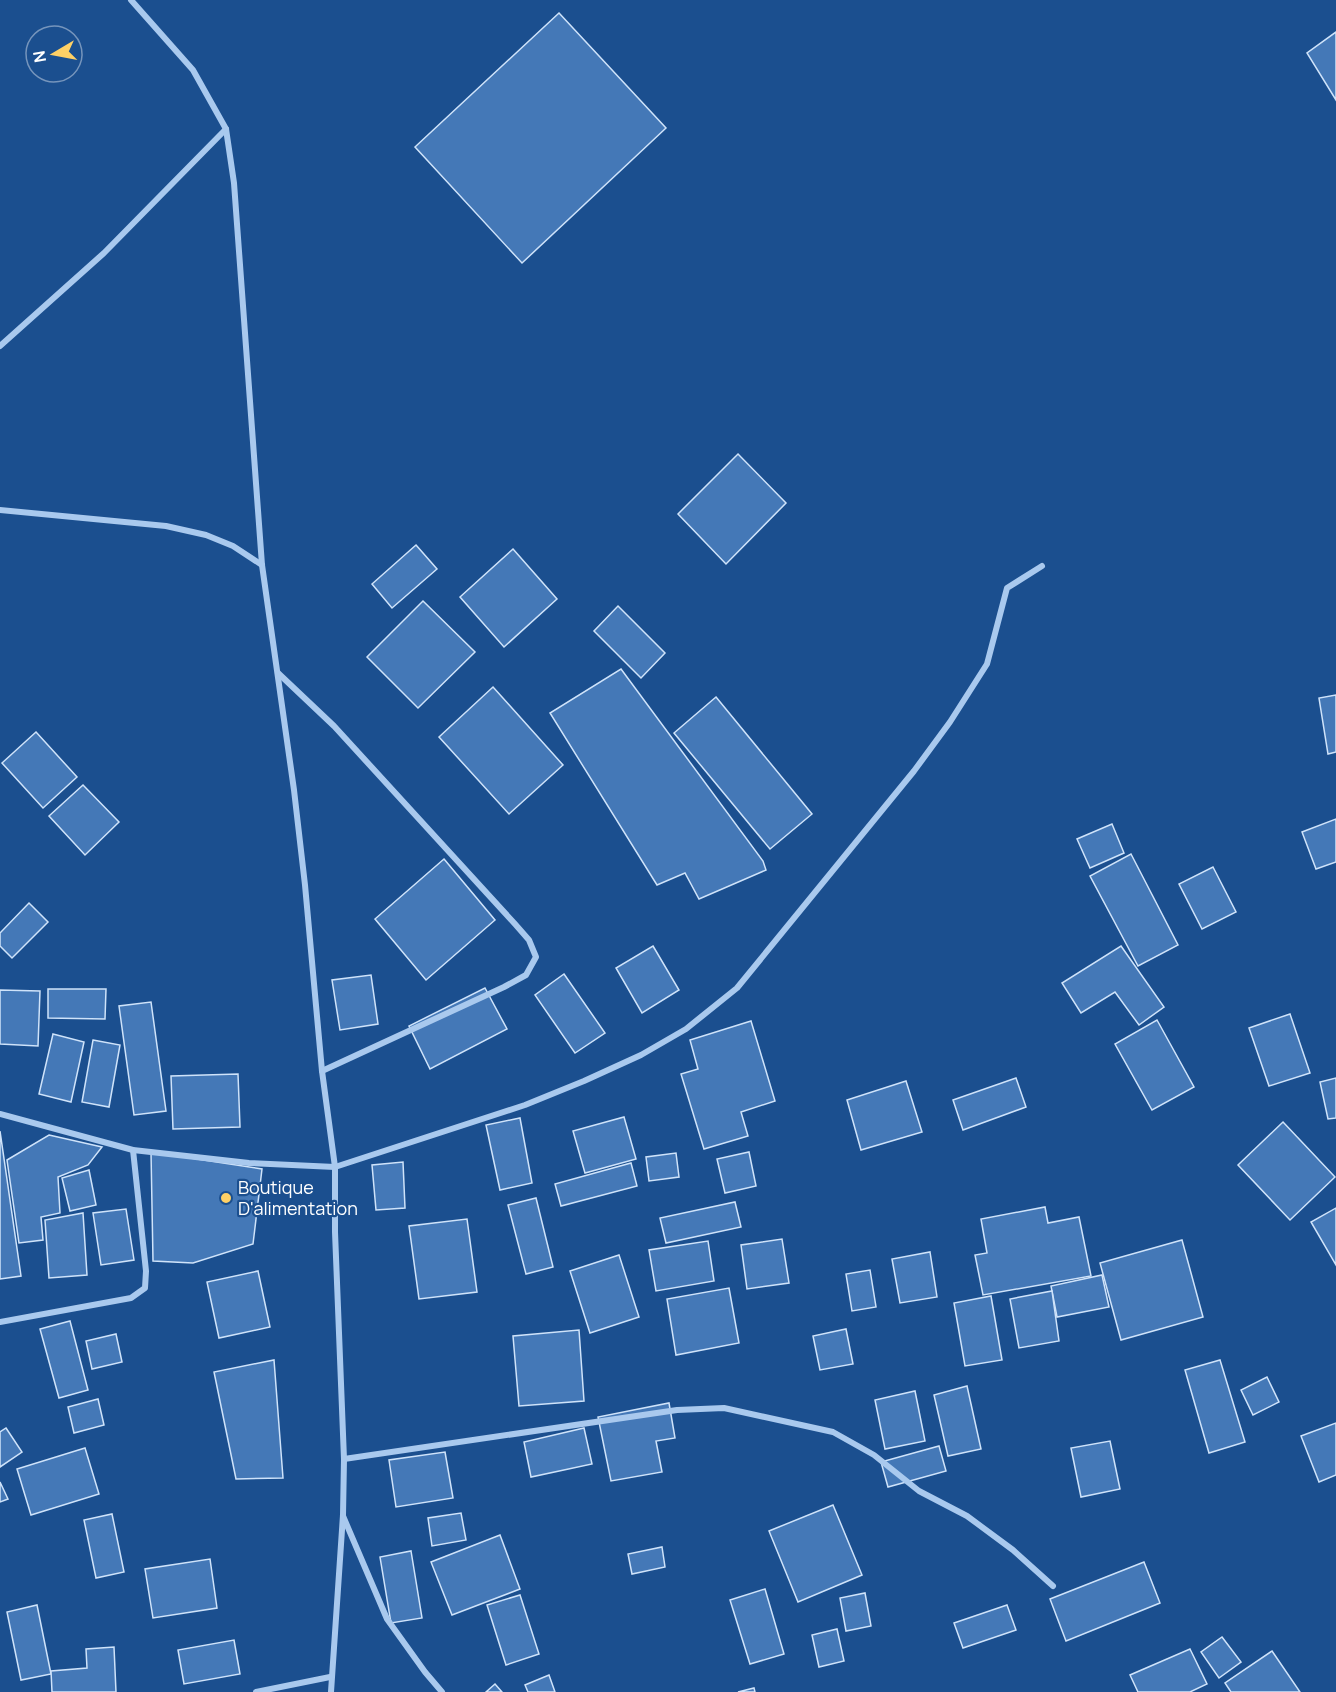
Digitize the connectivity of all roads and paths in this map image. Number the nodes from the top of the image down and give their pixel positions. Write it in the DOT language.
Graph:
graph roads {
  1 [pos="131,0"];
  2 [pos="226,129"];
  3 [pos="0,346"];
  4 [pos="0,510"];
  5 [pos="262,565"];
  6 [pos="1042,566"];
  7 [pos="277,672"];
  8 [pos="322,1071"];
  9 [pos="0,1114"];
  10 [pos="133,1150"];
  11 [pos="335,1167"];
  12 [pos="0,1322"];
  13 [pos="344,1458"];
  14 [pos="343,1515"];
  15 [pos="1053,1586"];
  16 [pos="330,1677"];
  17 [pos="256,1692"];
  18 [pos="331,1692"];
  19 [pos="442,1692"];
  1 -- 2 [label="street"];
  2 -- 3 [label="street"];
  2 -- 5 [label="street"];
  4 -- 5 [label="street"];
  5 -- 7 [label="street"];
  6 -- 11 [label="street"];
  7 -- 8 [label="street"];
  7 -- 8 [label="street"];
  8 -- 11 [label="street"];
  9 -- 10 [label="street"];
  10 -- 11 [label="street"];
  10 -- 12 [label="street"];
  11 -- 13 [label="street"];
  13 -- 14 [label="street"];
  13 -- 15 [label="street"];
  14 -- 16 [label="street"];
  14 -- 19 [label="street"];
  16 -- 17 [label="street"];
  16 -- 18 [label="street"];
}
